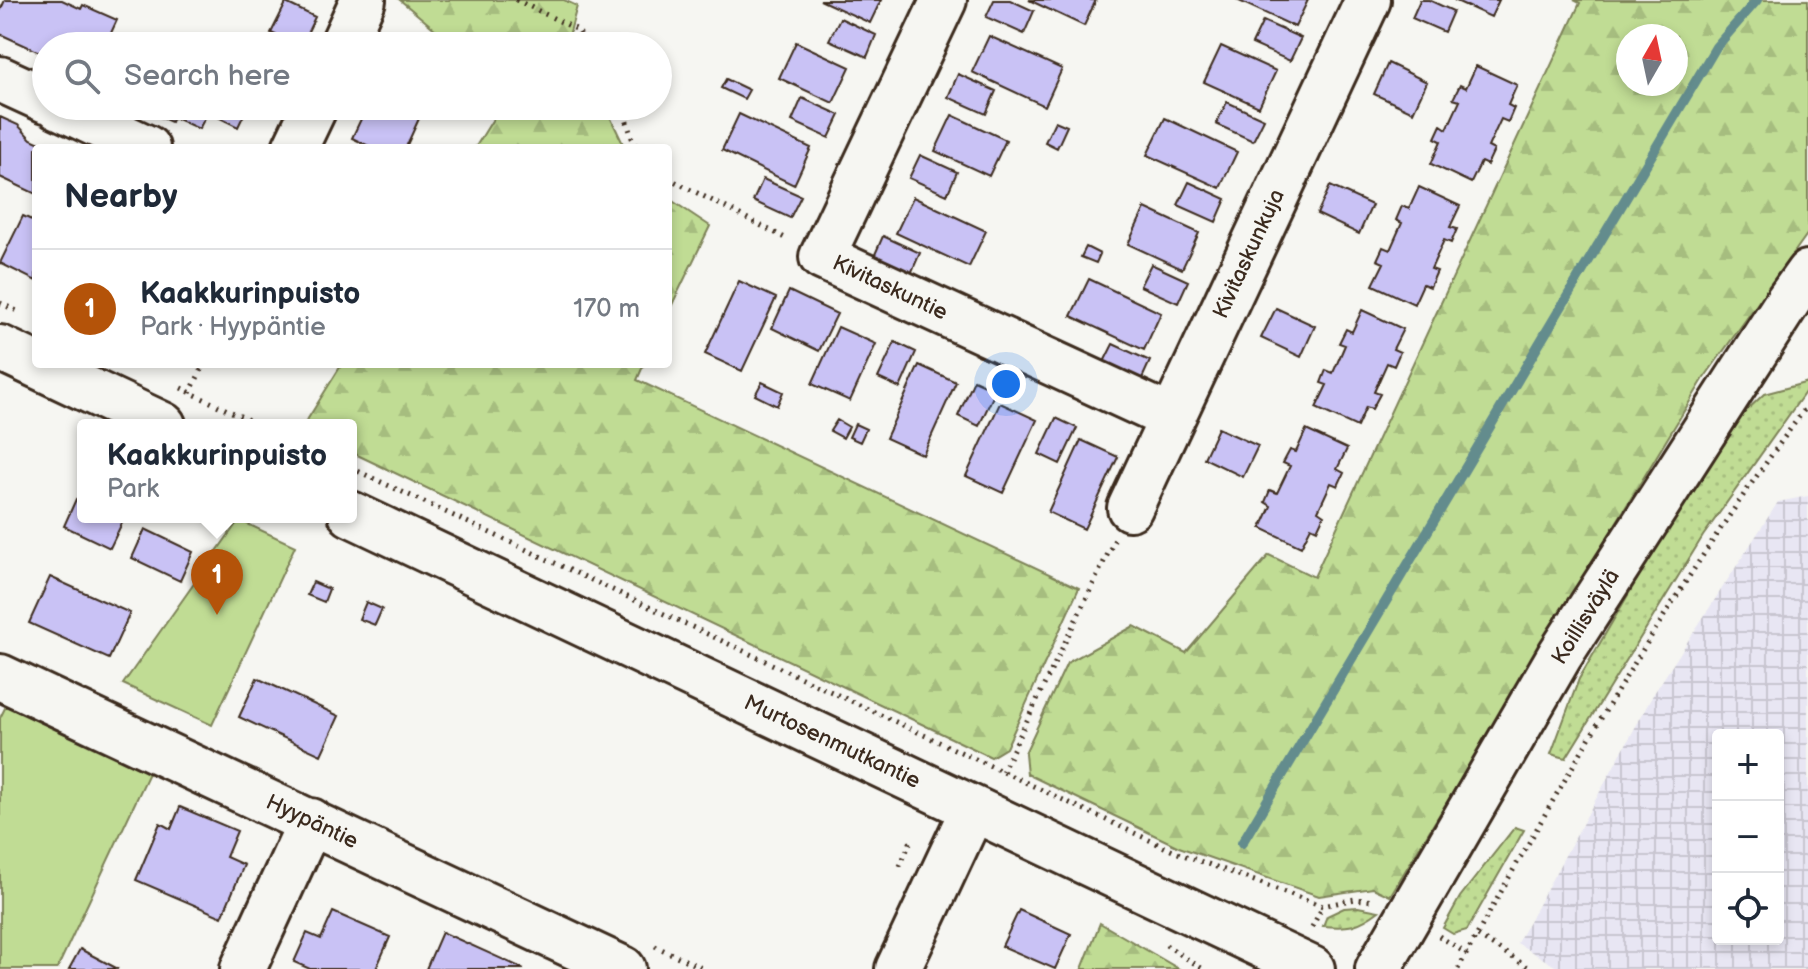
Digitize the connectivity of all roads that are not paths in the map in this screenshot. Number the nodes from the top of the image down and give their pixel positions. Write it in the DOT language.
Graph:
graph roads {
  1 [pos="363,0"];
  2 [pos="944,0"];
  3 [pos="1368,0"];
  4 [pos="348,32"];
  5 [pos="0,79"];
  6 [pos="32,94"];
  7 [pos="88,120"];
  8 [pos="308,120"];
  9 [pos="139,144"];
  10 [pos="297,144"];
  11 [pos="1801,296"];
  12 [pos="0,348"];
  13 [pos="32,358"];
  14 [pos="66,368"];
  15 [pos="177,402"];
  16 [pos="1172,418"];
  17 [pos="1130,508"];
  18 [pos="357,517"];
  19 [pos="0,677"];
  20 [pos="311,821"];
  21 [pos="964,827"];
  22 [pos="243,969"];
  23 [pos="623,969"];
  24 [pos="898,969"];
  25 [pos="1312,969"];
  26 [pos="1378,969"];
  1 -- 4 [label="street"];
  2 -- 16 [label="street, Kivitaskuntie"];
  3 -- 16 [label="street, Kivitaskunkuja"];
  5 -- 6 [label="street"];
  7 -- 9 [label="street"];
  8 -- 10 [label="street"];
  11 -- 26 [label="street, Koillisväylä"];
  12 -- 13 [label="street"];
  14 -- 15 [label="street"];
  16 -- 17 [label="street, Kivitaskunkuja"];
  18 -- 21 [label="street, Murtosenmutkantie"];
  19 -- 20 [label="street, Hyypäntie"];
  20 -- 22 [label="street"];
  20 -- 23 [label="street, Hyypäntie"];
  21 -- 24 [label="street"];
  21 -- 25 [label="street, Murtosenmutkantie"];
}
